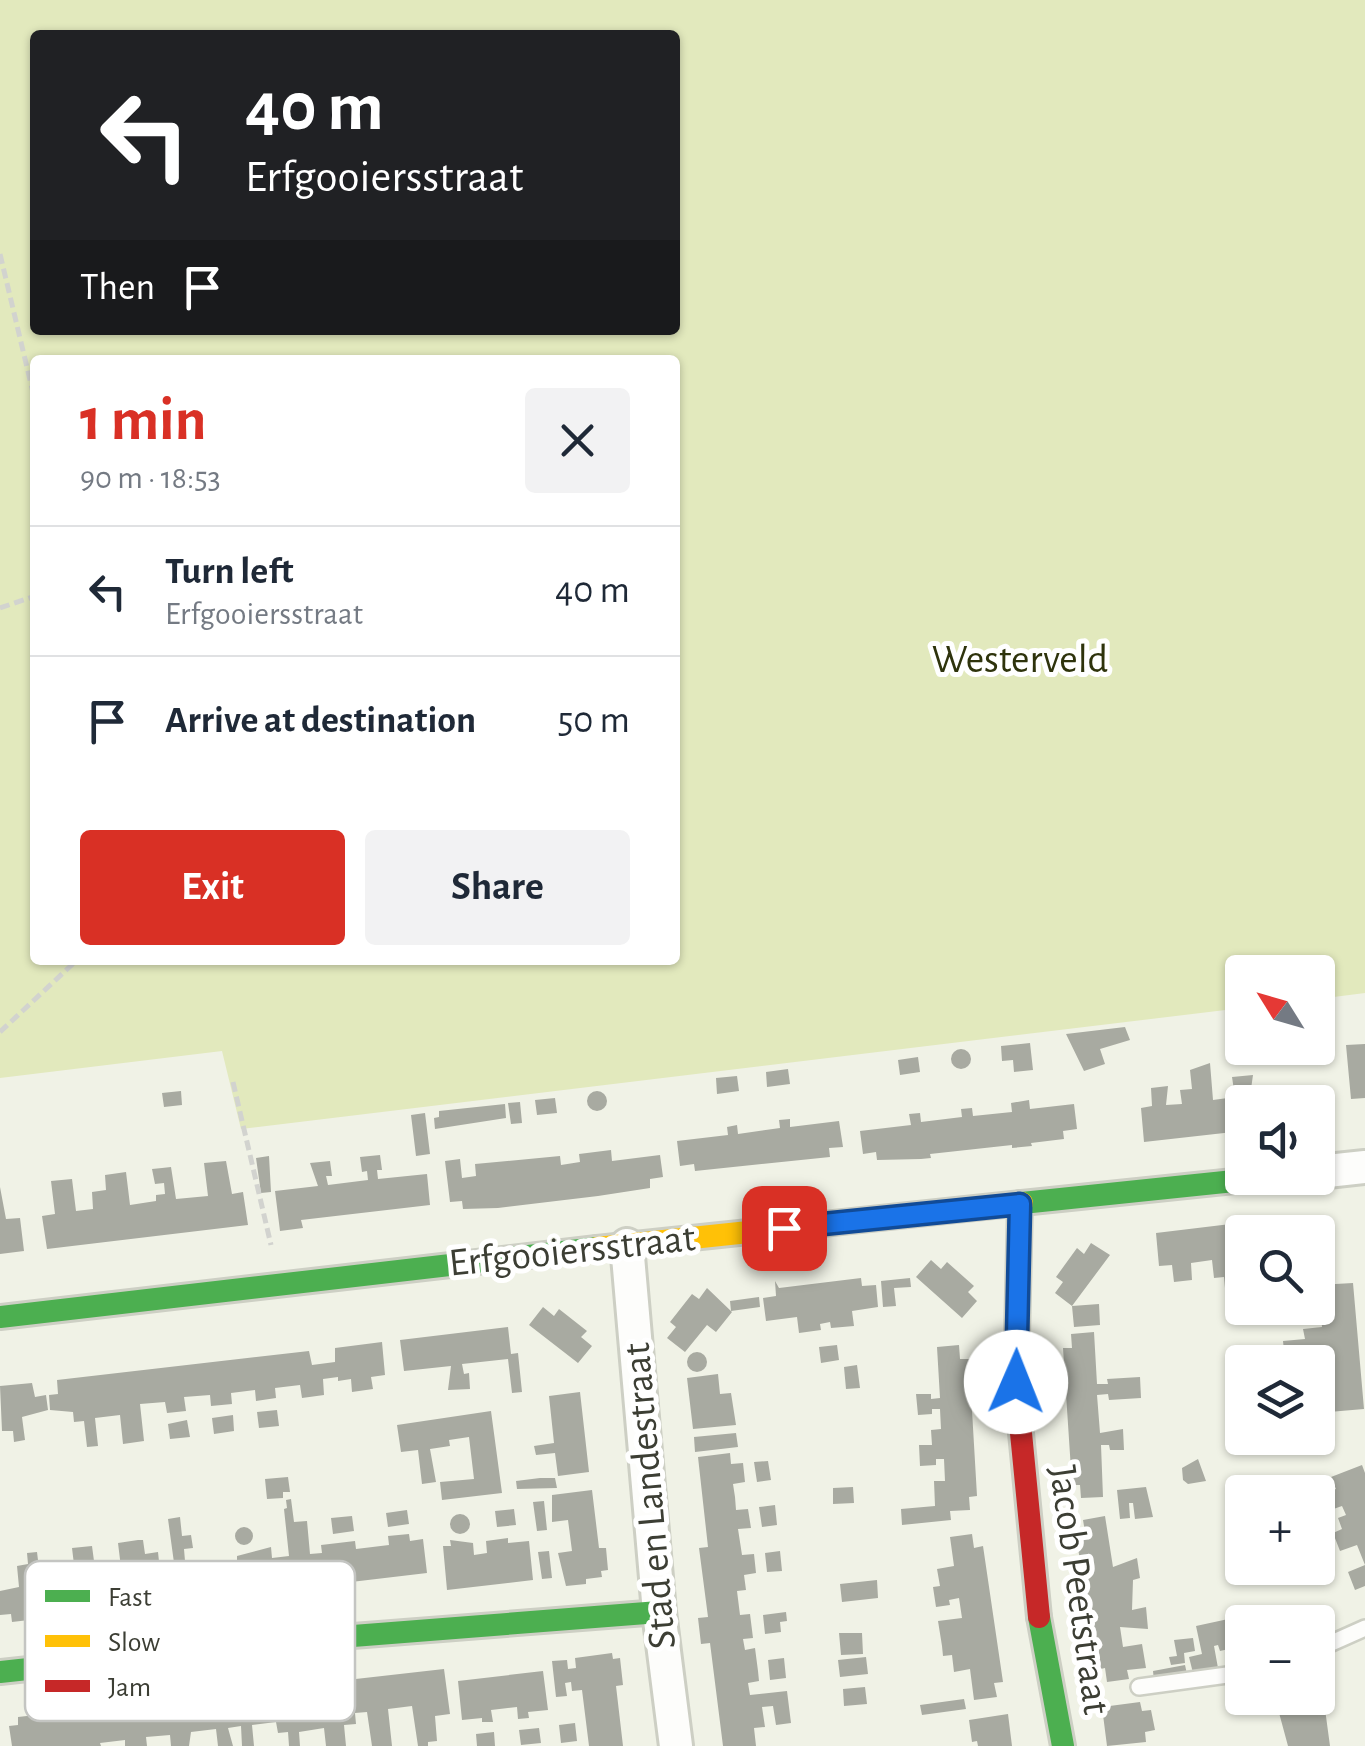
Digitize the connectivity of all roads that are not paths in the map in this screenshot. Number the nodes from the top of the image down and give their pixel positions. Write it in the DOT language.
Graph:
graph roads {
  1 [pos="1365,1167"];
  2 [pos="1335,1170"];
  3 [pos="1225,1182"];
  4 [pos="1020,1204"];
  5 [pos="628,1245"];
  6 [pos="0,1317"];
  7 [pos="660,1612"];
  8 [pos="1365,1628"];
  9 [pos="355,1636"];
  10 [pos="1335,1641"];
  11 [pos="25,1669"];
  12 [pos="0,1672"];
  13 [pos="1225,1675"];
  14 [pos="1139,1688"];
  15 [pos="676,1746"];
  16 [pos="1063,1746"];
  1 -- 2 [label="street"];
  3 -- 4 [label="street, Erfgooiersstraat"];
  4 -- 5 [label="street, Erfgooiersstraat"];
  4 -- 16 [label="street, Jacob Peetstraat"];
  5 -- 6 [label="street, Erfgooiersstraat"];
  5 -- 7 [label="street, Stad en Landestraat"];
  7 -- 9 [label="street"];
  7 -- 15 [label="street, Stad en Landestraat"];
  8 -- 10 [label="lane"];
  11 -- 12 [label="street"];
  13 -- 14 [label="lane"];
}
